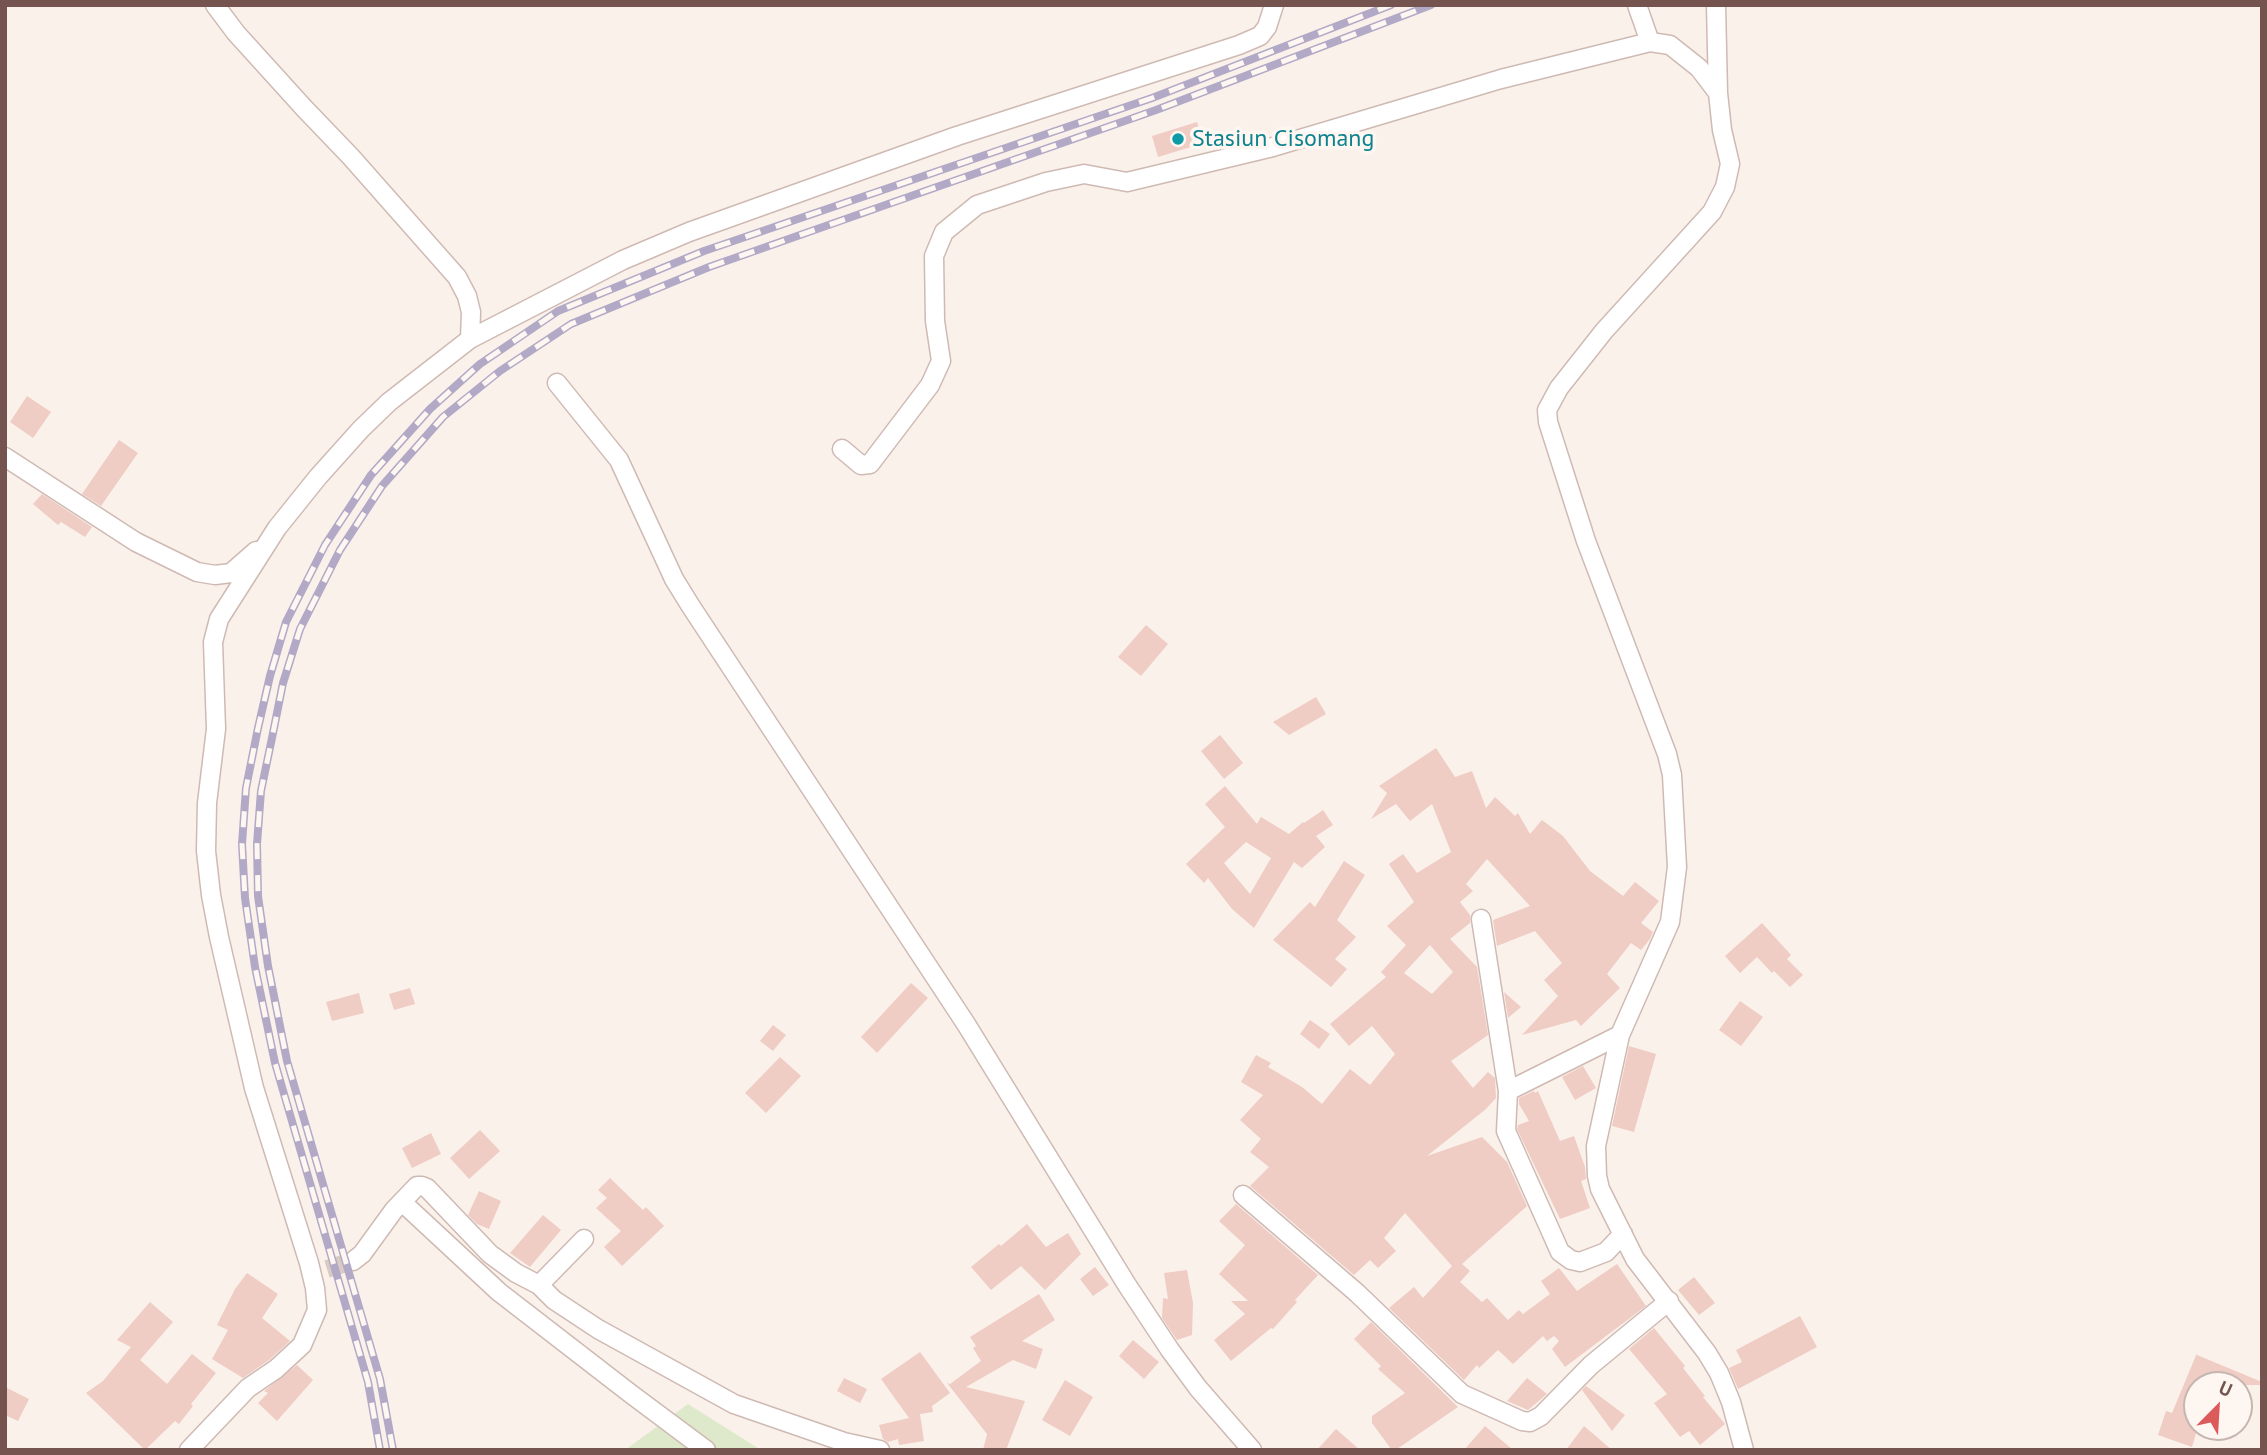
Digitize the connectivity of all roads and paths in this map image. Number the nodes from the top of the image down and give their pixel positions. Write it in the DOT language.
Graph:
graph roads {
  1 [pos="215,5"];
  2 [pos="1274,5"];
  3 [pos="1637,5"];
  4 [pos="1716,5"];
  5 [pos="1650,43"];
  6 [pos="1718,93"];
  7 [pos="470,339"];
  8 [pos="557,383"];
  9 [pos="842,449"];
  10 [pos="5,457"];
  11 [pos="278,528"];
  12 [pos="1481,919"];
  13 [pos="1620,1035"];
  14 [pos="1508,1091"];
  15 [pos="1243,1195"];
  16 [pos="402,1202"];
  17 [pos="1623,1234"];
  18 [pos="584,1239"];
  19 [pos="354,1261"];
  20 [pos="539,1285"];
  21 [pos="1669,1301"];
  22 [pos="189,1450"];
  23 [pos="706,1450"];
  24 [pos="880,1450"];
  25 [pos="1252,1450"];
  26 [pos="1744,1450"];
  1 -- 7 [label="street"];
  2 -- 7 [label="street"];
  3 -- 5 [label="street"];
  4 -- 6 [label="street"];
  5 -- 6 [label="street"];
  5 -- 9 [label="street"];
  6 -- 13 [label="street"];
  7 -- 11 [label="street"];
  8 -- 25 [label="street"];
  10 -- 11 [label="street"];
  11 -- 22 [label="street"];
  12 -- 14 [label="street"];
  13 -- 14 [label="street"];
  13 -- 17 [label="street"];
  14 -- 17 [label="street"];
  15 -- 21 [label="street"];
  16 -- 19 [label="street"];
  16 -- 20 [label="street"];
  16 -- 23 [label="street"];
  17 -- 21 [label="street"];
  18 -- 20 [label="street"];
  20 -- 24 [label="street"];
  21 -- 26 [label="street"];
}
